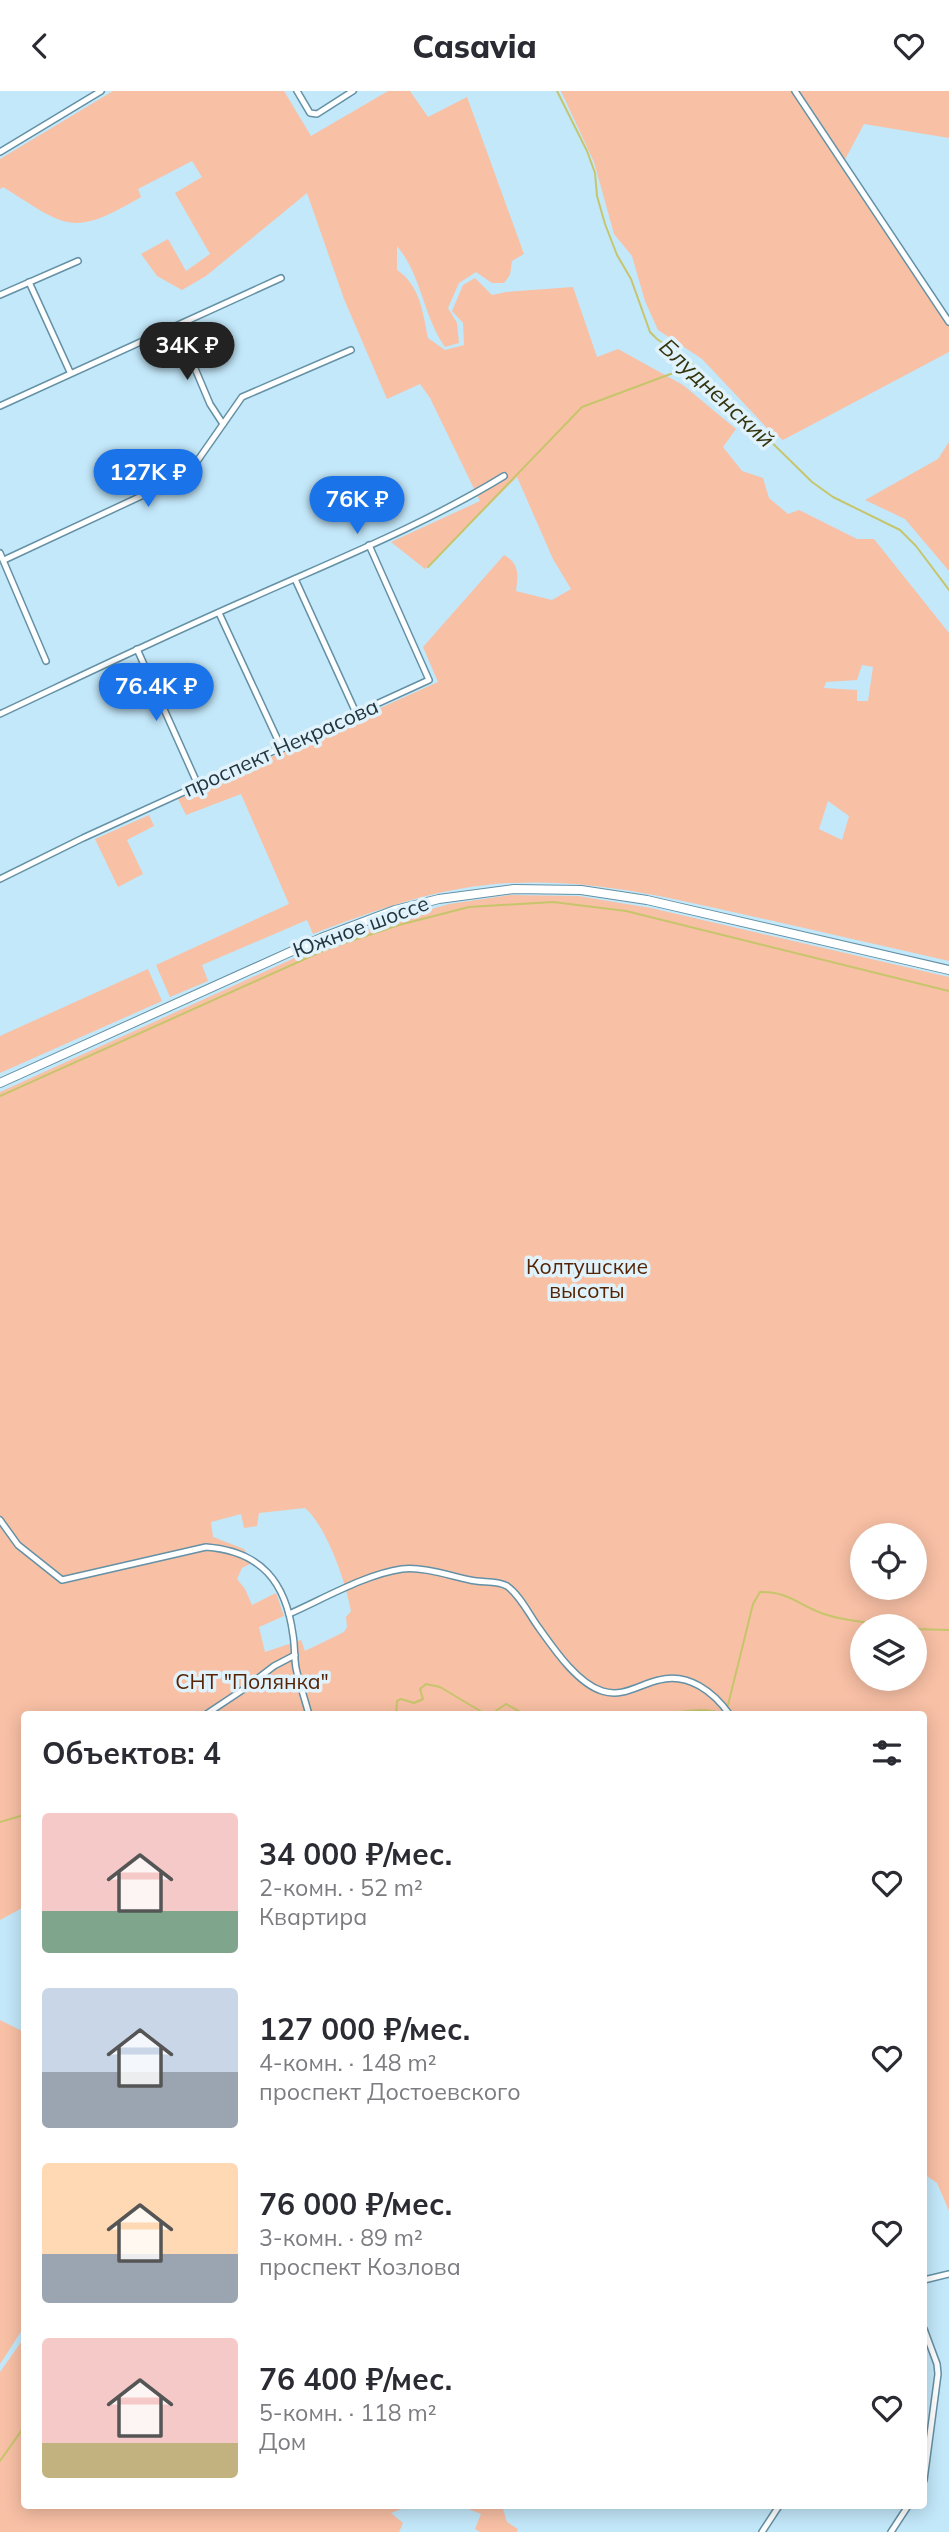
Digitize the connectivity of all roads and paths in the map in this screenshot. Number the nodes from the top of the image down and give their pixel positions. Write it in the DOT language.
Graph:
graph roads {
  1 [pos="101,91"];
  2 [pos="297,91"];
  3 [pos="353,91"];
  4 [pos="795,91"];
  5 [pos="0,152"];
  6 [pos="78,261"];
  7 [pos="281,278"];
  8 [pos="29,282"];
  9 [pos="0,295"];
  10 [pos="949,322"];
  11 [pos="177,326"];
  12 [pos="351,350"];
  13 [pos="70,372"];
  14 [pos="0,406"];
  15 [pos="223,424"];
  16 [pos="504,476"];
  17 [pos="369,545"];
  18 [pos="1,555"];
  19 [pos="295,579"];
  20 [pos="219,613"];
  21 [pos="137,649"];
  22 [pos="46,661"];
  23 [pos="0,714"];
  24 [pos="357,715"];
  25 [pos="282,749"];
  26 [pos="198,785"];
  27 [pos="1,876"];
  28 [pos="949,970"];
  29 [pos="0,1083"];
  30 [pos="0,1520"];
  31 [pos="289,1614"];
  32 [pos="295,1655"];
  33 [pos="211,1711"];
  34 [pos="308,1711"];
  35 [pos="727,1711"];
  36 [pos="949,2274"];
  37 [pos="927,2279"];
  38 [pos="927,2337"];
  39 [pos="927,2457"];
  40 [pos="777,2509"];
  41 [pos="906,2509"];
  42 [pos="762,2532"];
  43 [pos="891,2532"];
  1 -- 5 [label="street"];
  2 -- 3 [label="street"];
  4 -- 10 [label="street"];
  6 -- 8 [label="street"];
  7 -- 11 [label="street"];
  8 -- 9 [label="street"];
  8 -- 13 [label="street"];
  11 -- 13 [label="street"];
  11 -- 15 [label="street"];
  12 -- 15 [label="street"];
  13 -- 14 [label="street"];
  15 -- 18 [label="street"];
  16 -- 17 [label="street"];
  17 -- 19 [label="street"];
  17 -- 24 [label="street, проспект Некрасова"];
  18 -- 22 [label="street"];
  19 -- 20 [label="street"];
  19 -- 24 [label="street"];
  20 -- 21 [label="street"];
  20 -- 25 [label="street"];
  21 -- 23 [label="street"];
  21 -- 26 [label="street"];
  24 -- 25 [label="street, проспект Некрасова"];
  25 -- 26 [label="street, проспект Некрасова"];
  26 -- 27 [label="street, проспект Некрасова"];
  28 -- 29 [label="street, Южное шоссе"];
  30 -- 31 [label="street"];
  31 -- 32 [label="street"];
  31 -- 35 [label="street"];
  32 -- 33 [label="street"];
  32 -- 34 [label="street"];
  36 -- 37 [label="street"];
  38 -- 39 [label="street"];
  40 -- 42 [label="street"];
  41 -- 43 [label="street"];
}
